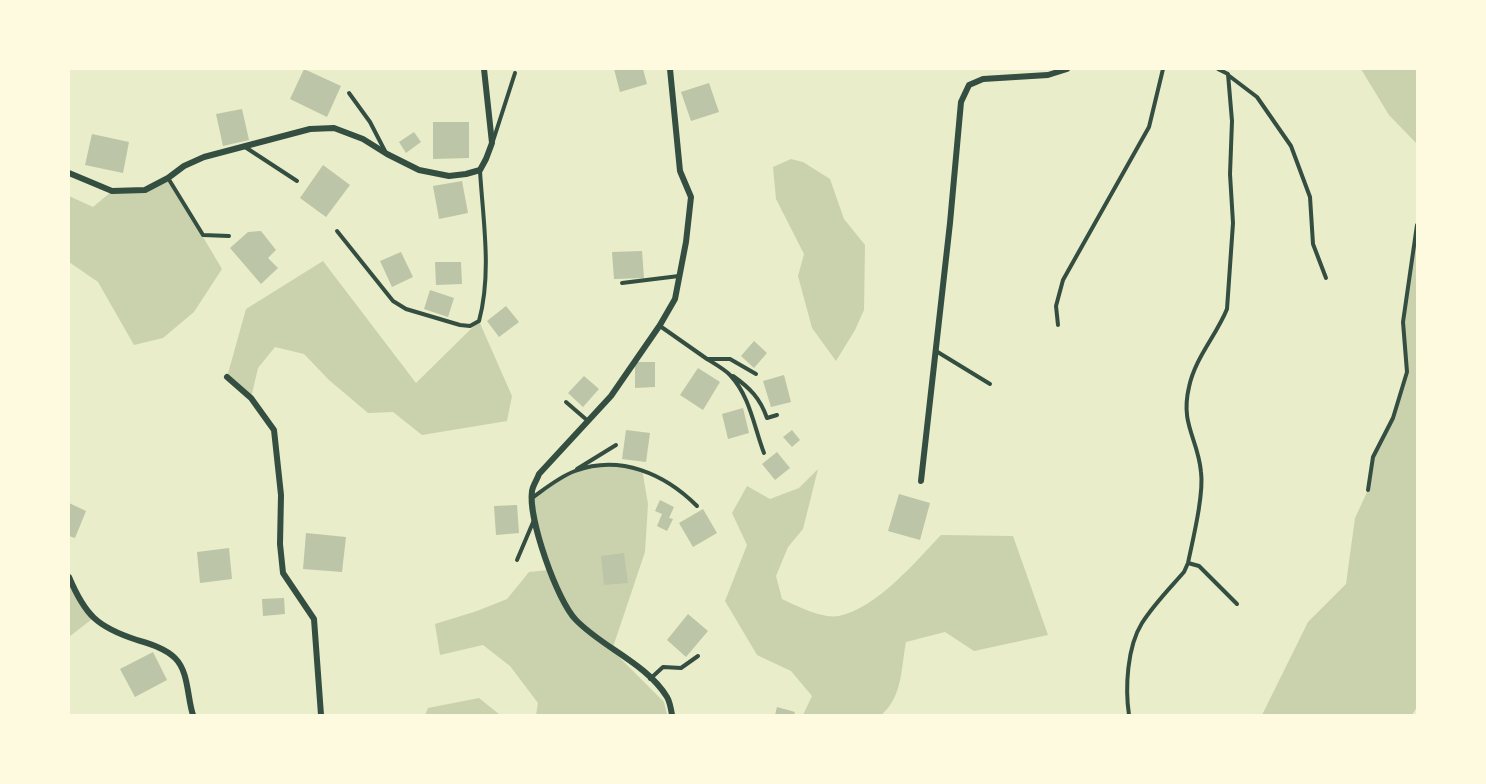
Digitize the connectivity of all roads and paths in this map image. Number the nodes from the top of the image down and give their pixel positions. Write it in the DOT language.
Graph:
graph roads {
  1 [pos="484,69"];
  2 [pos="670,69"];
  3 [pos="1067,69"];
  4 [pos="1163,69"];
  5 [pos="1218,69"];
  6 [pos="515,73"];
  7 [pos="1228,74"];
  8 [pos="349,93"];
  9 [pos="492,143"];
  10 [pos="245,146"];
  11 [pos="387,154"];
  12 [pos="480,170"];
  13 [pos="69,173"];
  14 [pos="168,178"];
  15 [pos="297,181"];
  16 [pos="1417,225"];
  17 [pos="338,231"];
  18 [pos="229,236"];
  19 [pos="679,276"];
  20 [pos="1326,278"];
  21 [pos="622,283"];
  22 [pos="660,325"];
  23 [pos="1058,325"];
  24 [pos="936,351"];
  25 [pos="707,359"];
  26 [pos="729,374"];
  27 [pos="756,374"];
  28 [pos="227,377"];
  29 [pos="990,384"];
  30 [pos="566,402"];
  31 [pos="777,415"];
  32 [pos="588,421"];
  33 [pos="616,445"];
  34 [pos="764,453"];
  35 [pos="574,471"];
  36 [pos="921,481"];
  37 [pos="1368,490"];
  38 [pos="532,498"];
  39 [pos="697,506"];
  40 [pos="534,520"];
  41 [pos="517,560"];
  42 [pos="1188,562"];
  43 [pos="69,577"];
  44 [pos="1238,604"];
  45 [pos="698,656"];
  46 [pos="650,679"];
  47 [pos="193,715"];
  48 [pos="321,715"];
  49 [pos="672,715"];
  50 [pos="1129,715"];
  1 -- 9 [label="street"];
  2 -- 19 [label="street"];
  3 -- 24 [label="street"];
  4 -- 23 [label="lane"];
  5 -- 7 [label="lane"];
  6 -- 9 [label="lane"];
  7 -- 20 [label="lane"];
  7 -- 42 [label="lane"];
  8 -- 11 [label="lane"];
  9 -- 12 [label="street"];
  10 -- 11 [label="street"];
  10 -- 14 [label="street"];
  10 -- 15 [label="lane"];
  11 -- 12 [label="street"];
  12 -- 17 [label="lane"];
  13 -- 14 [label="street"];
  14 -- 18 [label="lane"];
  16 -- 37 [label="lane"];
  19 -- 21 [label="lane"];
  19 -- 22 [label="street"];
  22 -- 25 [label="lane"];
  22 -- 32 [label="street"];
  24 -- 29 [label="lane"];
  24 -- 36 [label="street"];
  25 -- 26 [label="lane"];
  25 -- 27 [label="lane"];
  26 -- 31 [label="lane"];
  26 -- 34 [label="lane"];
  28 -- 48 [label="street"];
  30 -- 32 [label="lane"];
  32 -- 38 [label="street"];
  33 -- 35 [label="lane"];
  35 -- 38 [label="lane"];
  35 -- 39 [label="lane"];
  38 -- 40 [label="street"];
  40 -- 41 [label="lane"];
  40 -- 46 [label="street"];
  42 -- 44 [label="lane"];
  42 -- 50 [label="lane"];
  43 -- 47 [label="street"];
  45 -- 46 [label="lane"];
  46 -- 49 [label="street"];
}
